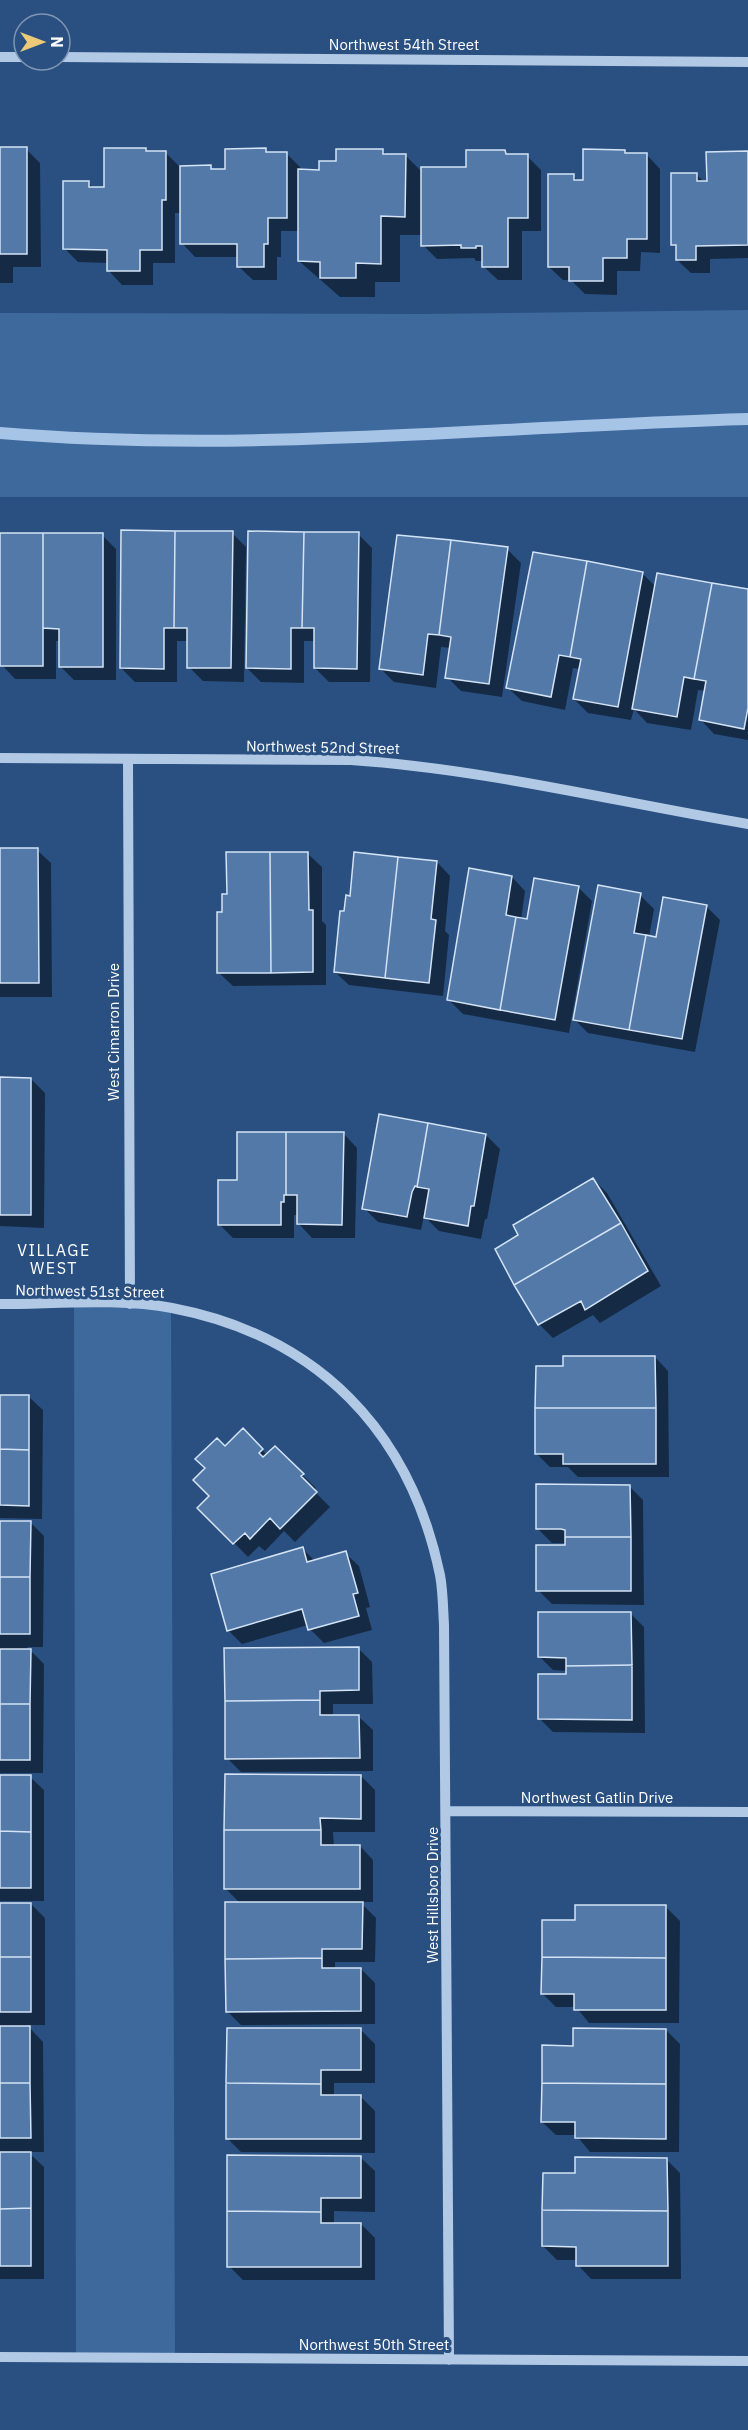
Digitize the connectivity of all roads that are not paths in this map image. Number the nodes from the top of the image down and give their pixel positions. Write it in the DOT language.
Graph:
graph roads {
  1 [pos="72,57"];
  2 [pos="748,62"];
  3 [pos="0,758"];
  4 [pos="128,760"];
  5 [pos="748,824"];
  6 [pos="0,1304"];
  7 [pos="130,1304"];
  8 [pos="387,1442"];
  9 [pos="447,1811"];
  10 [pos="748,1812"];
  11 [pos="0,2357"];
  12 [pos="448,2360"];
  13 [pos="748,2361"];
  1 -- 2 [label="street, Northwest 54th Street"];
  3 -- 4 [label="street, Northwest 52nd Street"];
  4 -- 5 [label="street, Northwest 52nd Street"];
  4 -- 7 [label="street, West Cimarron Drive"];
  6 -- 7 [label="street, Northwest 51st Street"];
  7 -- 8 [label="street, Northwest 51st Street"];
  8 -- 9 [label="street, West Hillsboro Drive"];
  9 -- 10 [label="street, Northwest Gatlin Drive"];
  9 -- 12 [label="street, West Hillsboro Drive"];
  11 -- 12 [label="street, Northwest 50th Street"];
  12 -- 13 [label="street, Northwest 50th Street"];
}
